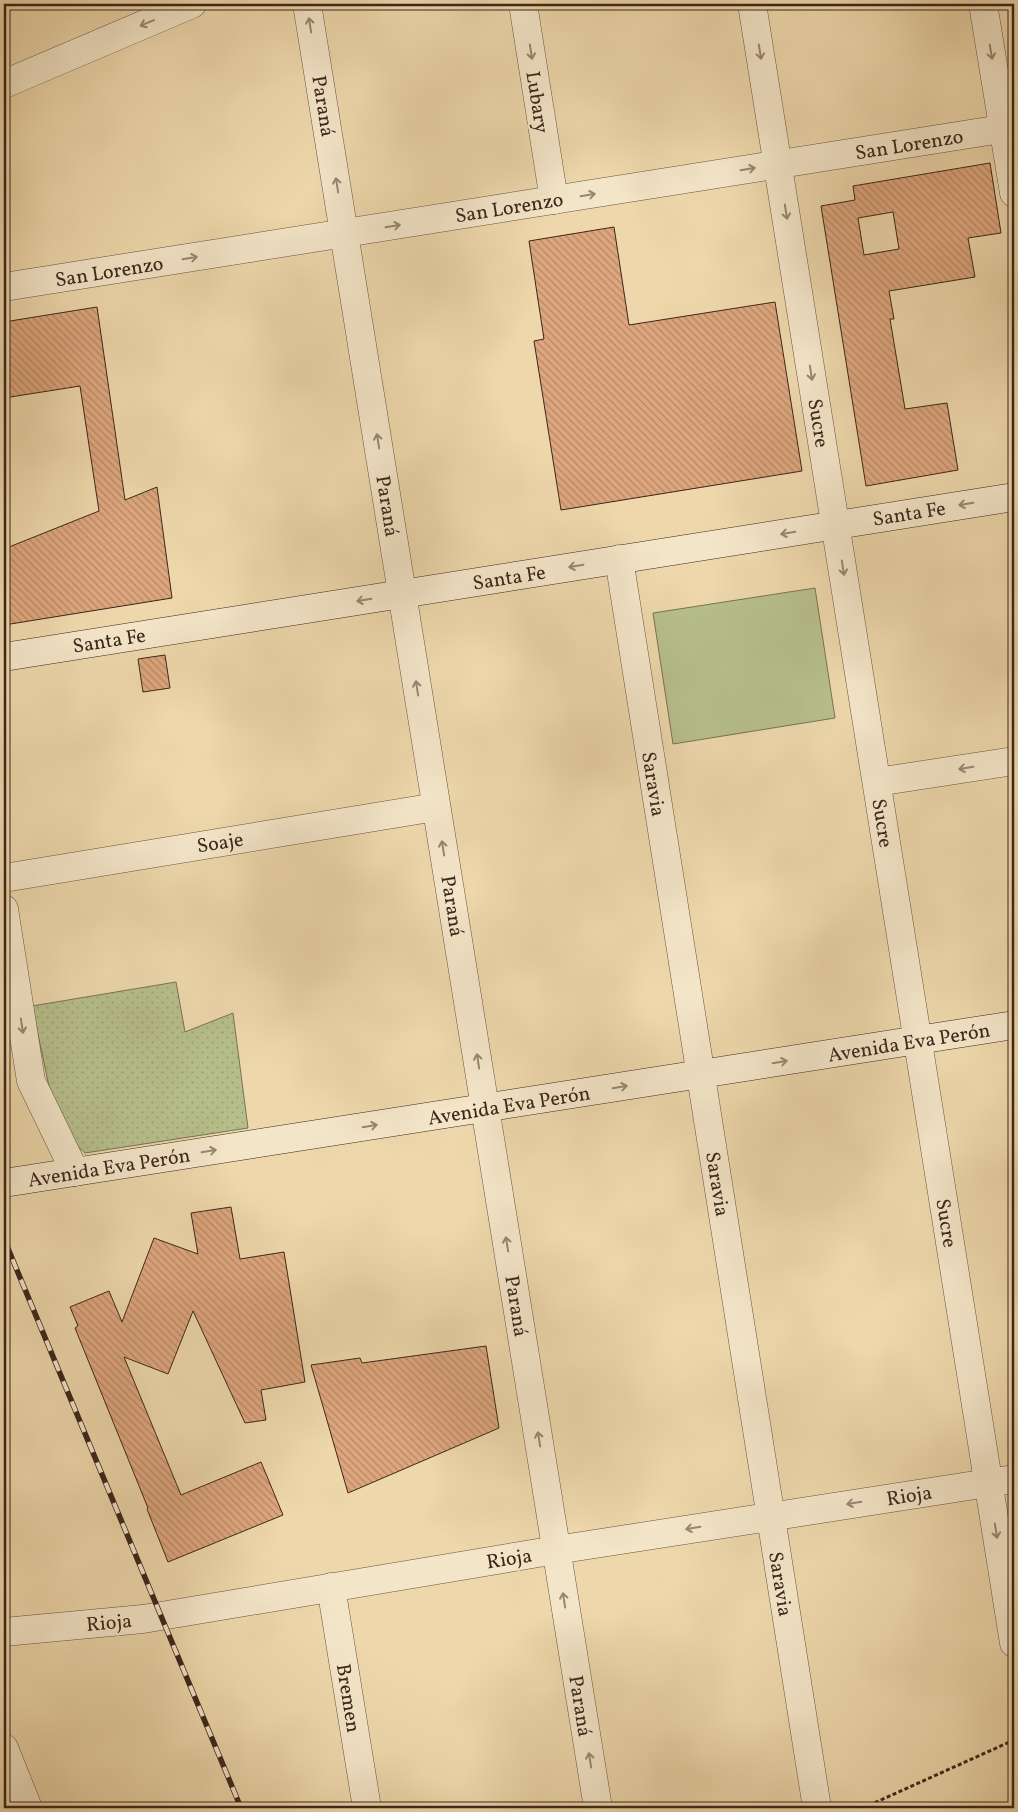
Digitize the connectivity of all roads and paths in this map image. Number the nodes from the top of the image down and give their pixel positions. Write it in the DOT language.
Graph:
graph roads {
  1 [pos="192,4"];
  2 [pos="307,4"];
  3 [pos="523,4"];
  4 [pos="752,4"];
  5 [pos="982,4"];
  6 [pos="4,84"];
  7 [pos="1009,128"];
  8 [pos="778,164"];
  9 [pos="1014,193"];
  10 [pos="554,200"];
  11 [pos="344,233"];
  12 [pos="4,287"];
  13 [pos="1014,497"];
  14 [pos="836,525"];
  15 [pos="619,559"];
  16 [pos="402,594"];
  17 [pos="4,657"];
  18 [pos="1014,761"];
  19 [pos="877,782"];
  20 [pos="436,807"];
  21 [pos="4,878"];
  22 [pos="4,909"];
  23 [pos="1014,1026"];
  24 [pos="918,1041"];
  25 [pos="700,1075"];
  26 [pos="485,1109"];
  27 [pos="75,1172"];
  28 [pos="4,1183"];
  29 [pos="1002,1481"];
  30 [pos="771,1516"];
  31 [pos="556,1550"];
  32 [pos="331,1587"];
  33 [pos="4,1632"];
  34 [pos="1014,1643"];
  35 [pos="1014,1740"];
  36 [pos="4,1748"];
  37 [pos="28,1808"];
  38 [pos="367,1808"];
  39 [pos="598,1808"];
  40 [pos="817,1808"];
  41 [pos="863,1808"];
  1 -- 6 [label="street, one-way"];
  11 -- 2 [label="street, Paraná, one-way"];
  3 -- 10 [label="street, Lubary, one-way"];
  4 -- 8 [label="street, Sucre, one-way"];
  5 -- 7 [label="street, one-way"];
  7 -- 8 [label="street, San Lorenzo"];
  7 -- 9 [label="street"];
  10 -- 8 [label="street, San Lorenzo, one-way"];
  8 -- 14 [label="street, Sucre, one-way"];
  11 -- 10 [label="street, San Lorenzo, one-way"];
  12 -- 11 [label="street, San Lorenzo, one-way"];
  16 -- 11 [label="street, Paraná, one-way"];
  13 -- 14 [label="street, Santa Fe, one-way"];
  14 -- 15 [label="street, Santa Fe, one-way"];
  14 -- 19 [label="street, Sucre, one-way"];
  15 -- 16 [label="street, Santa Fe, one-way"];
  15 -- 25 [label="street, Saravia"];
  16 -- 17 [label="street, Santa Fe, one-way"];
  20 -- 16 [label="street, Paraná, one-way"];
  18 -- 19 [label="street, one-way"];
  19 -- 24 [label="street, Sucre"];
  20 -- 21 [label="street, Soaje"];
  26 -- 20 [label="street, Paraná, one-way"];
  22 -- 27 [label="street, one-way"];
  23 -- 24 [label="street, Avenida Eva Perón"];
  25 -- 24 [label="street, Avenida Eva Perón, one-way"];
  24 -- 29 [label="street, Sucre"];
  26 -- 25 [label="street, Avenida Eva Perón, one-way"];
  25 -- 30 [label="street, Saravia"];
  27 -- 26 [label="street, Avenida Eva Perón, one-way"];
  31 -- 26 [label="street, Paraná, one-way"];
  27 -- 28 [label="street, Avenida Eva Perón"];
  29 -- 30 [label="street, Rioja, one-way"];
  29 -- 34 [label="street, Sucre, one-way"];
  30 -- 31 [label="street, Rioja, one-way"];
  30 -- 40 [label="street, Saravia"];
  31 -- 32 [label="street, Rioja"];
  39 -- 31 [label="street, Paraná, one-way"];
  32 -- 33 [label="street, Rioja"];
  32 -- 38 [label="street, Bremen"];
  35 -- 41 [label="path"];
  36 -- 37 [label="street"];
}
